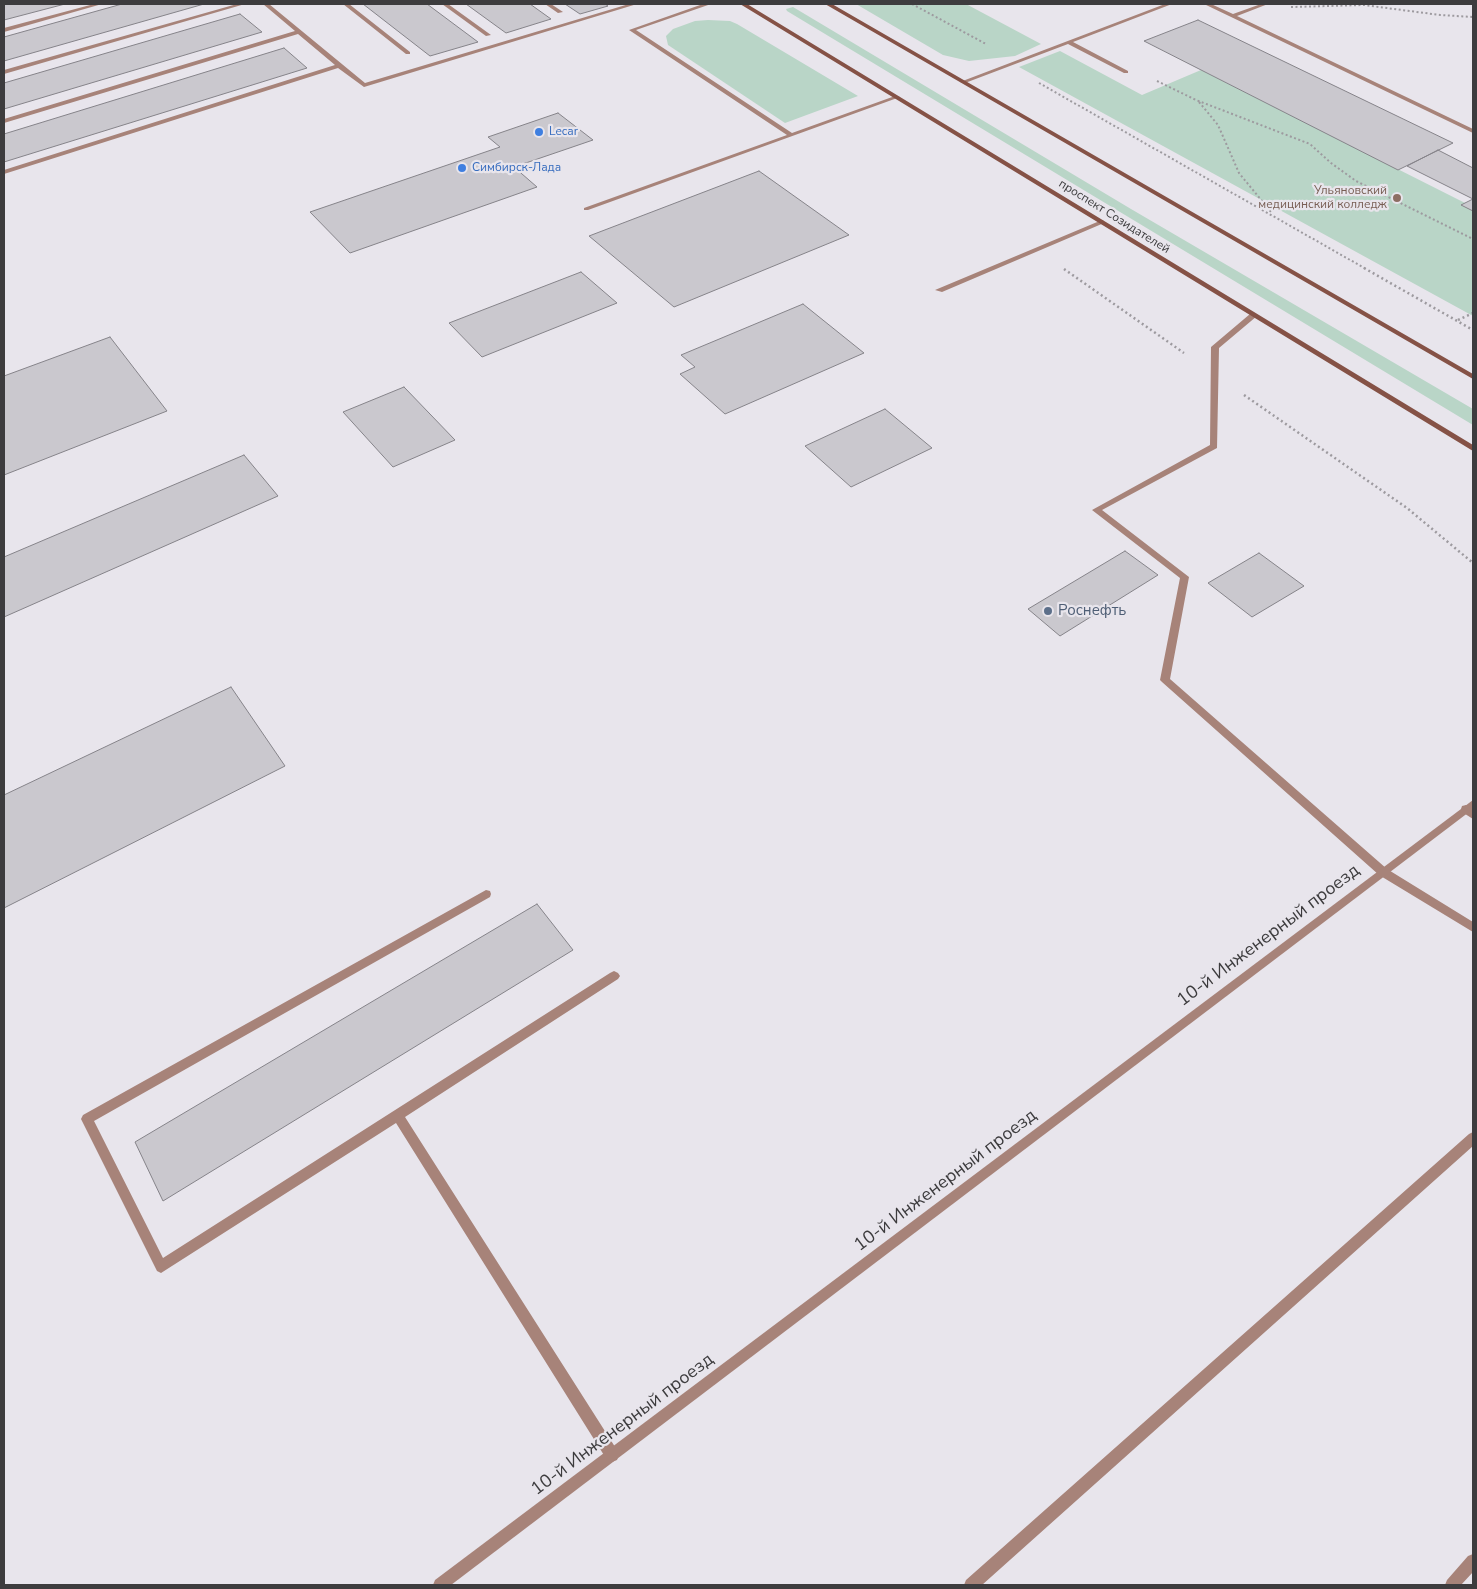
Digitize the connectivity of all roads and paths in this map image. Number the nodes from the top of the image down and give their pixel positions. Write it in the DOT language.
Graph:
graph roads {
  1 [pos="99,4"];
  2 [pos="242,4"];
  3 [pos="266,4"];
  4 [pos="346,4"];
  5 [pos="445,4"];
  6 [pos="548,4"];
  7 [pos="634,4"];
  8 [pos="708,4"];
  9 [pos="743,4"];
  10 [pos="828,4"];
  11 [pos="912,4"];
  12 [pos="1169,4"];
  13 [pos="1207,4"];
  14 [pos="1265,4"];
  15 [pos="1248,10"];
  16 [pos="560,12"];
  17 [pos="1233,16"];
  18 [pos="1473,17"];
  19 [pos="4,30"];
  20 [pos="298,32"];
  21 [pos="488,35"];
  22 [pos="1068,42"];
  23 [pos="408,53"];
  24 [pos="1006,65"];
  25 [pos="339,66"];
  26 [pos="4,72"];
  27 [pos="1126,72"];
  28 [pos="963,82"];
  29 [pos="1157,82"];
  30 [pos="897,98"];
  31 [pos="1196,100"];
  32 [pos="4,121"];
  33 [pos="1473,132"];
  34 [pos="790,134"];
  35 [pos="4,172"];
  36 [pos="586,209"];
  37 [pos="1274,215"];
  38 [pos="1102,222"];
  39 [pos="1473,239"];
  40 [pos="1038,251"];
  41 [pos="939,290"];
  42 [pos="1473,314"];
  43 [pos="1254,316"];
  44 [pos="1458,321"];
  45 [pos="1473,330"];
  46 [pos="1215,375"];
  47 [pos="1473,377"];
  48 [pos="1473,448"];
  49 [pos="1473,563"];
  50 [pos="1471,809"];
  51 [pos="1383,872"];
  52 [pos="486,894"];
  53 [pos="1473,927"];
  54 [pos="614,976"];
  55 [pos="398,1116"];
  56 [pos="1473,1138"];
  57 [pos="612,1456"];
  58 [pos="1473,1561"];
  59 [pos="440,1585"];
  60 [pos="971,1585"];
  61 [pos="1452,1585"];
  1 -- 19 [label="street"];
  2 -- 26 [label="street"];
  3 -- 20 [label="street"];
  4 -- 23 [label="street"];
  5 -- 21 [label="street"];
  6 -- 16 [label="street"];
  7 -- 25 [label="street"];
  8 -- 34 [label="street"];
  9 -- 30 [label="main road, проспект Созидателей"];
  10 -- 28 [label="main road"];
  11 -- 24 [label="path"];
  12 -- 22 [label="street"];
  13 -- 17 [label="street"];
  14 -- 15 [label="street"];
  15 -- 17 [label="street"];
  15 -- 18 [label="path"];
  17 -- 33 [label="street"];
  20 -- 25 [label="street"];
  20 -- 32 [label="street"];
  22 -- 24 [label="street"];
  22 -- 27 [label="street"];
  24 -- 28 [label="street"];
  24 -- 37 [label="path"];
  25 -- 35 [label="street"];
  28 -- 47 [label="main road"];
  29 -- 31 [label="path"];
  30 -- 34 [label="street"];
  30 -- 38 [label="main road, проспект Созидателей"];
  31 -- 37 [label="path"];
  31 -- 39 [label="path"];
  34 -- 36 [label="street"];
  37 -- 44 [label="path"];
  38 -- 40 [label="street"];
  38 -- 43 [label="main road, проспект Созидателей"];
  40 -- 41 [label="street"];
  40 -- 46 [label="path"];
  42 -- 44 [label="path"];
  43 -- 46 [label="street"];
  43 -- 48 [label="main road, проспект Созидателей"];
  44 -- 45 [label="path"];
  46 -- 49 [label="path"];
  46 -- 51 [label="street"];
  50 -- 51 [label="street, 10-й Инженерный проезд"];
  51 -- 53 [label="street"];
  51 -- 57 [label="street, 10-й Инженерный проезд"];
  52 -- 55 [label="street"];
  54 -- 55 [label="street"];
  55 -- 57 [label="street"];
  56 -- 60 [label="street"];
  57 -- 59 [label="street, 10-й Инженерный проезд"];
  58 -- 61 [label="street"];
}
